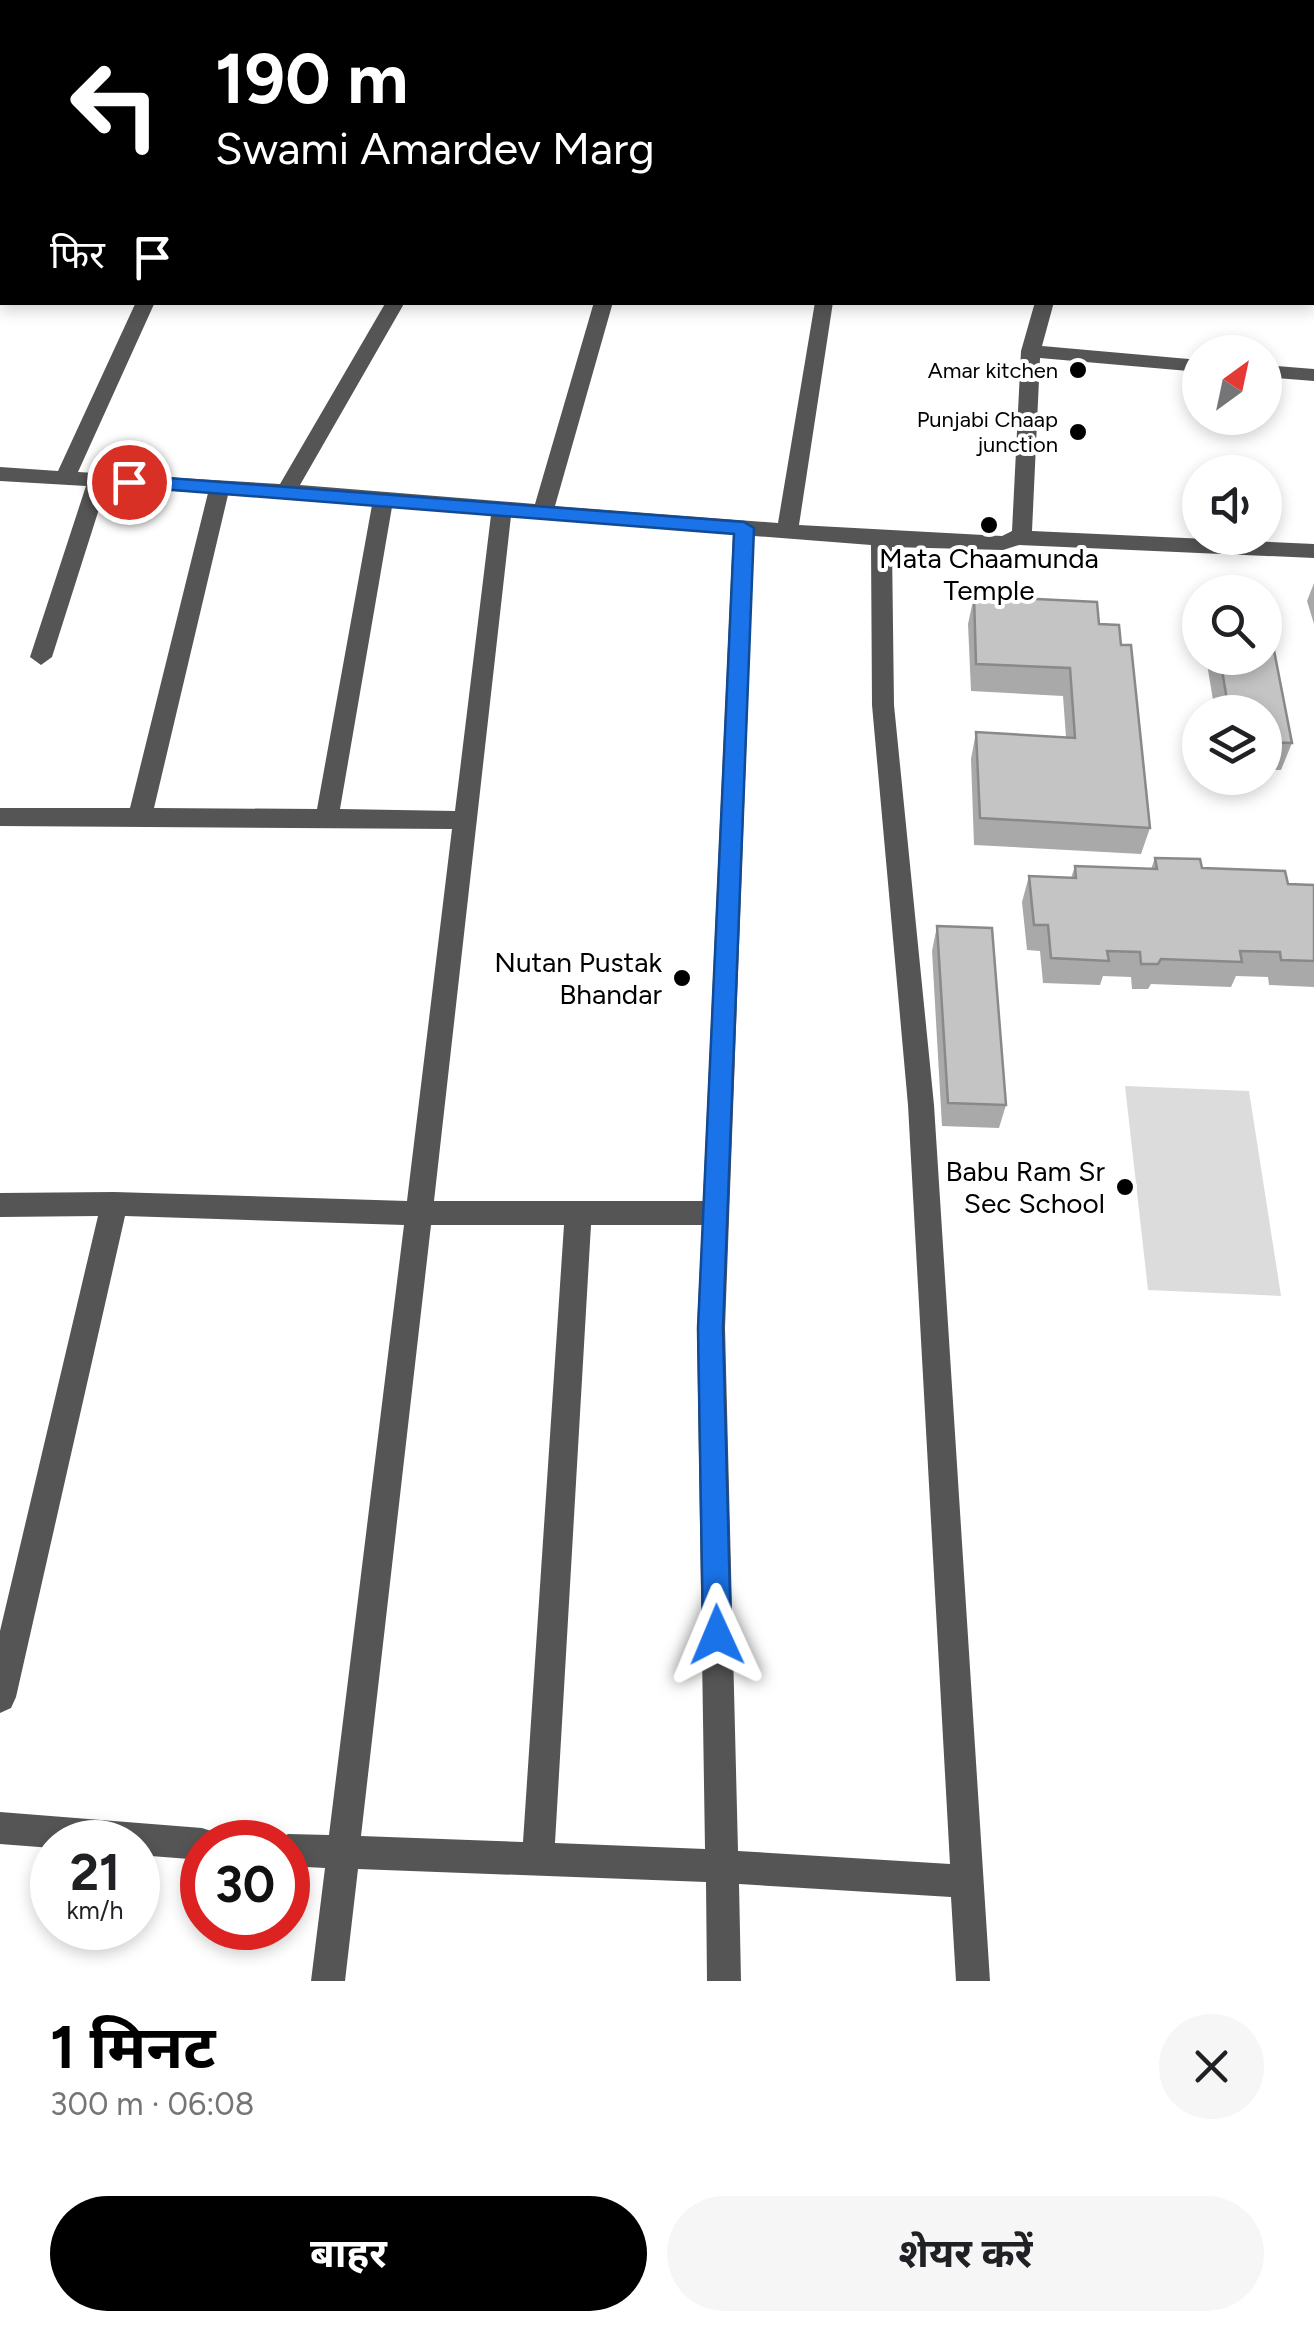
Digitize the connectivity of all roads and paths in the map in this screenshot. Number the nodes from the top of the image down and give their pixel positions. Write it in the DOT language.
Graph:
graph roads {
  1 [pos="145,305"];
  2 [pos="394,305"];
  3 [pos="603,305"];
  4 [pos="824,305"];
  5 [pos="1044,305"];
  6 [pos="1030,351"];
  7 [pos="1182,364"];
  8 [pos="1282,372"];
  9 [pos="1314,375"];
  10 [pos="0,474"];
  11 [pos="66,478"];
  12 [pos="98,480"];
  13 [pos="220,487"];
  14 [pos="286,491"];
  15 [pos="384,499"];
  16 [pos="502,508"];
  17 [pos="543,512"];
  18 [pos="744,528"];
  19 [pos="787,532"];
  20 [pos="1020,535"];
  21 [pos="882,539"];
  22 [pos="1314,551"];
  23 [pos="41,657"];
  24 [pos="0,816"];
  25 [pos="140,817"];
  26 [pos="327,818"];
  27 [pos="467,820"];
  28 [pos="114,1204"];
  29 [pos="0,1205"];
  30 [pos="578,1212"];
  31 [pos="419,1213"];
  32 [pos="715,1213"];
  33 [pos="0,1697"];
  34 [pos="0,1828"];
  35 [pos="180,1842"];
  36 [pos="310,1852"];
  37 [pos="341,1855"];
  38 [pos="538,1861"];
  39 [pos="722,1866"];
  40 [pos="968,1882"];
  41 [pos="328,1981"];
  42 [pos="724,1981"];
  43 [pos="973,1981"];
  1 -- 11 [label="street"];
  2 -- 14 [label="street"];
  3 -- 17 [label="street"];
  4 -- 19 [label="street"];
  5 -- 6 [label="street"];
  6 -- 7 [label="street"];
  6 -- 20 [label="street"];
  8 -- 9 [label="street"];
  10 -- 11 [label="street"];
  11 -- 12 [label="street"];
  12 -- 13 [label="street"];
  12 -- 23 [label="street"];
  13 -- 14 [label="street"];
  13 -- 25 [label="street"];
  14 -- 15 [label="street"];
  15 -- 16 [label="street"];
  15 -- 26 [label="street"];
  16 -- 17 [label="street"];
  16 -- 27 [label="street"];
  17 -- 18 [label="street"];
  18 -- 19 [label="street"];
  18 -- 32 [label="street"];
  19 -- 21 [label="street"];
  20 -- 21 [label="street"];
  20 -- 22 [label="street"];
  21 -- 40 [label="street"];
  24 -- 25 [label="street"];
  25 -- 26 [label="street"];
  26 -- 27 [label="street"];
  27 -- 31 [label="street"];
  28 -- 29 [label="street"];
  28 -- 31 [label="street"];
  28 -- 33 [label="street"];
  30 -- 31 [label="street"];
  30 -- 32 [label="street"];
  30 -- 38 [label="street"];
  31 -- 37 [label="street"];
  32 -- 39 [label="street"];
  34 -- 35 [label="street"];
  36 -- 37 [label="street"];
  37 -- 38 [label="street"];
  37 -- 41 [label="street"];
  38 -- 39 [label="street"];
  39 -- 40 [label="street"];
  39 -- 42 [label="street"];
  40 -- 43 [label="street"];
}
